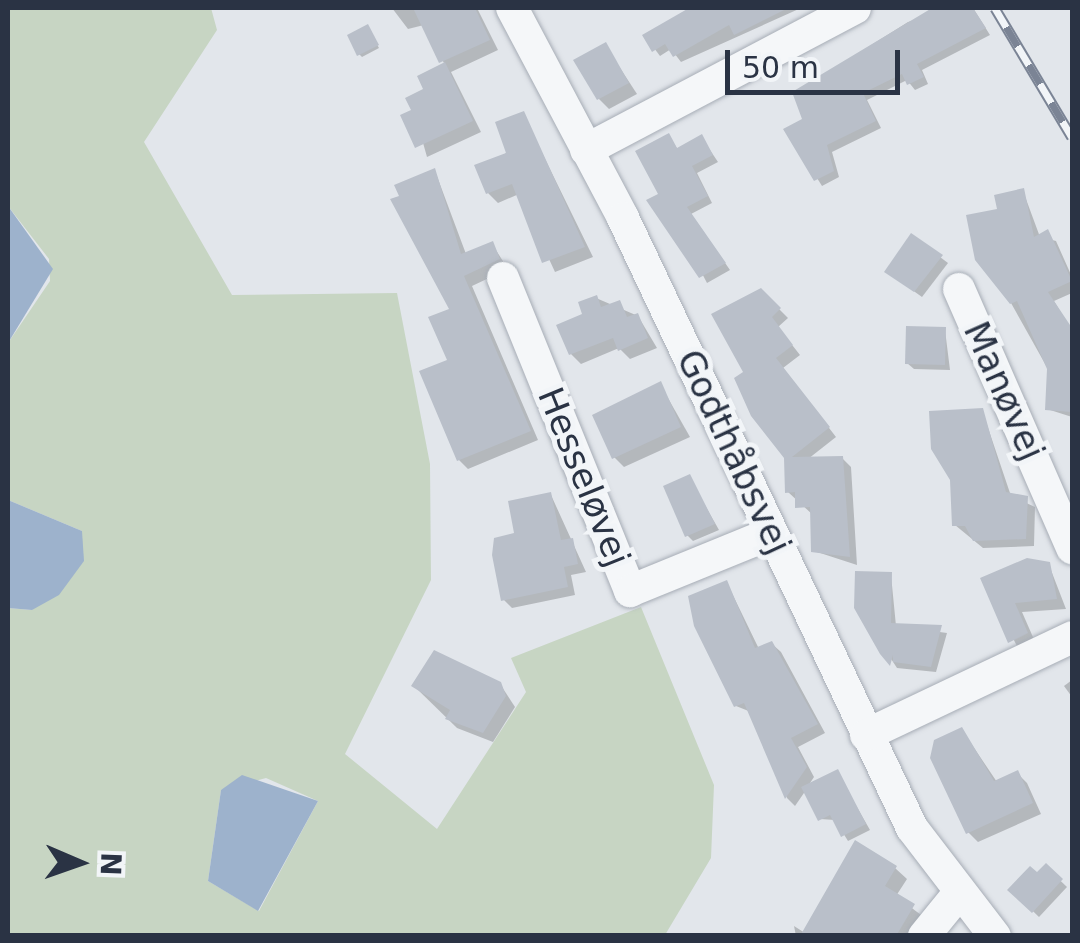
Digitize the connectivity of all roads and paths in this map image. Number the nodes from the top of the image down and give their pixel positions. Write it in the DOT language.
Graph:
graph roads {
  1 [pos="512,8"];
  2 [pos="855,8"];
  3 [pos="586,150"];
  4 [pos="503,278"];
  5 [pos="959,289"];
  6 [pos="772,533"];
  7 [pos="1072,548"];
  8 [pos="1072,637"];
  9 [pos="866,735"];
  10 [pos="959,893"];
  11 [pos="924,936"];
  12 [pos="995,936"];
  1 -- 3 [label="street, Godthåbsvej"];
  2 -- 3 [label="street"];
  3 -- 6 [label="street, Godthåbsvej"];
  4 -- 6 [label="street, Hesseløvej"];
  5 -- 7 [label="street, Manøvej"];
  6 -- 9 [label="street, Godthåbsvej"];
  8 -- 9 [label="street"];
  9 -- 10 [label="street, Godthåbsvej"];
  10 -- 11 [label="street"];
  10 -- 12 [label="street, Godthåbsvej"];
}
